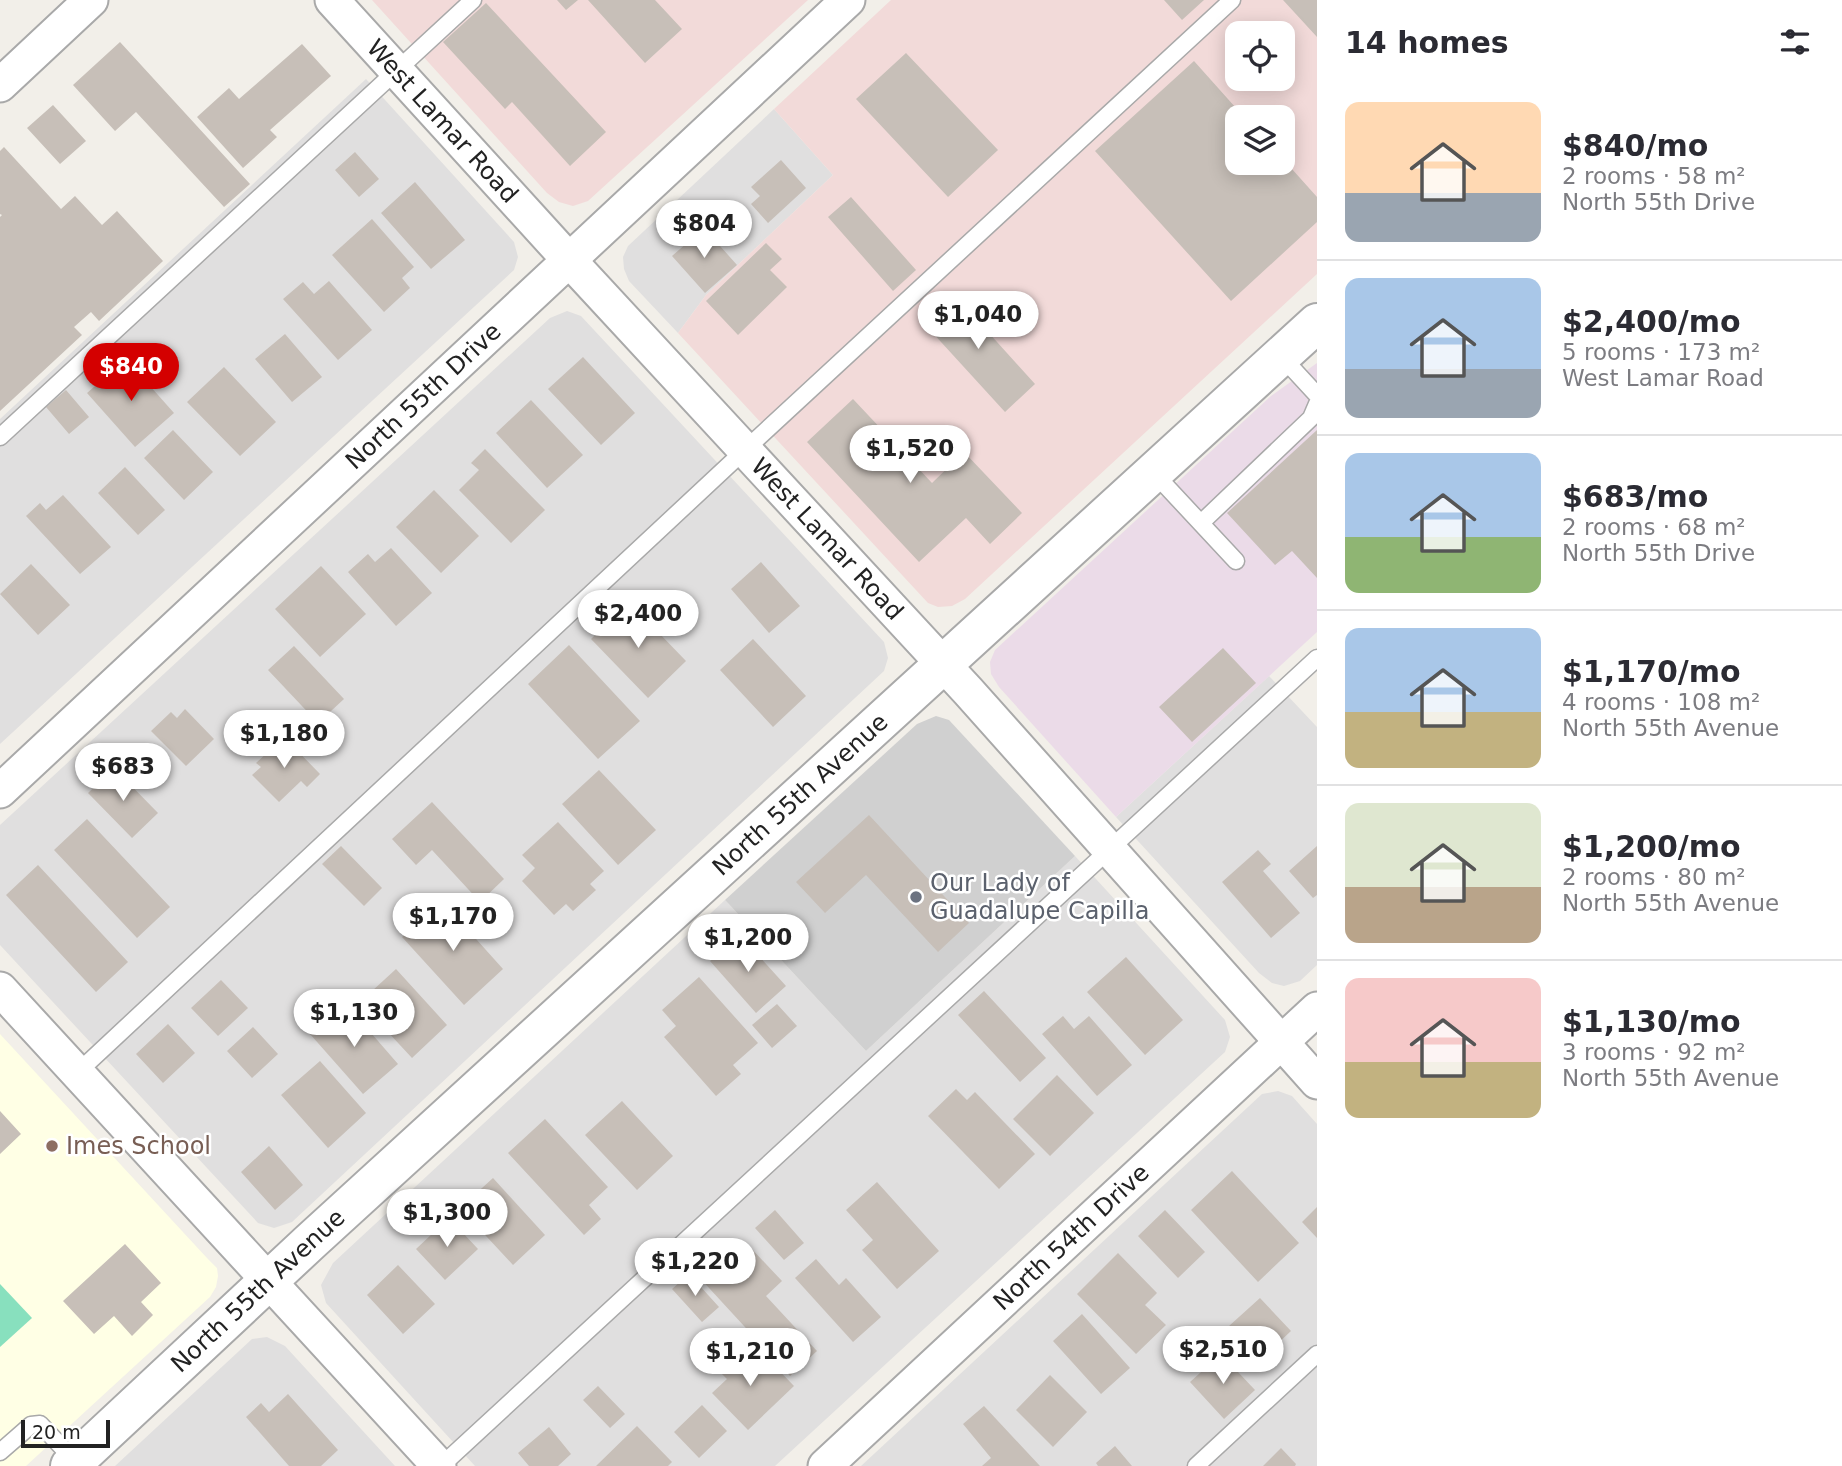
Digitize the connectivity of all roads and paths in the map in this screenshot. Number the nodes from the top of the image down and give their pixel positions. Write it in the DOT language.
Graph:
graph roads {
  1 [pos="91,0"];
  2 [pos="332,0"];
  3 [pos="473,0"];
  4 [pos="848,0"];
  5 [pos="1232,0"];
  6 [pos="397,70"];
  7 [pos="0,85"];
  8 [pos="569,260"];
  9 [pos="1317,323"];
  10 [pos="1281,356"];
  11 [pos="1317,395"];
  12 [pos="1317,404"];
  13 [pos="0,437"];
  14 [pos="746,449"];
  15 [pos="1153,472"];
  16 [pos="1200,523"];
  17 [pos="1236,561"];
  18 [pos="1317,658"];
  19 [pos="944,664"];
  20 [pos="0,791"];
  21 [pos="1110,849"];
  22 [pos="0,989"];
  23 [pos="1317,1009"];
  24 [pos="1281,1042"];
  25 [pos="77,1073"];
  26 [pos="1317,1082"];
  27 [pos="268,1280"];
  28 [pos="1317,1354"];
  29 [pos="0,1452"];
  30 [pos="72,1464"];
  31 [pos="440,1466"];
  32 [pos="825,1466"];
  33 [pos="1196,1466"];
  1 -- 7 [label="street"];
  2 -- 6 [label="street, West Lamar Road"];
  3 -- 6 [label="lane"];
  4 -- 8 [label="street, North 55th Drive"];
  5 -- 14 [label="lane"];
  6 -- 8 [label="street, West Lamar Road"];
  6 -- 13 [label="lane"];
  8 -- 14 [label="street, West Lamar Road"];
  8 -- 20 [label="street, North 55th Drive"];
  9 -- 10 [label="street, North 55th Avenue"];
  10 -- 11 [label="lane"];
  10 -- 15 [label="street, North 55th Avenue"];
  12 -- 16 [label="lane"];
  14 -- 19 [label="street, West Lamar Road"];
  14 -- 25 [label="lane"];
  15 -- 16 [label="lane"];
  15 -- 19 [label="street, North 55th Avenue"];
  16 -- 17 [label="lane"];
  18 -- 21 [label="lane"];
  19 -- 21 [label="street, West Lamar Road"];
  19 -- 27 [label="street, North 55th Avenue"];
  21 -- 24 [label="street, West Lamar Road"];
  21 -- 31 [label="lane"];
  22 -- 25 [label="street"];
  23 -- 24 [label="street, North 54th Drive"];
  24 -- 26 [label="street, West Lamar Road"];
  24 -- 32 [label="street, North 54th Drive"];
  25 -- 27 [label="street"];
  27 -- 30 [label="street, North 55th Avenue"];
  27 -- 31 [label="street"];
  28 -- 33 [label="lane"];
  29 -- 30 [label="lane"];
}
